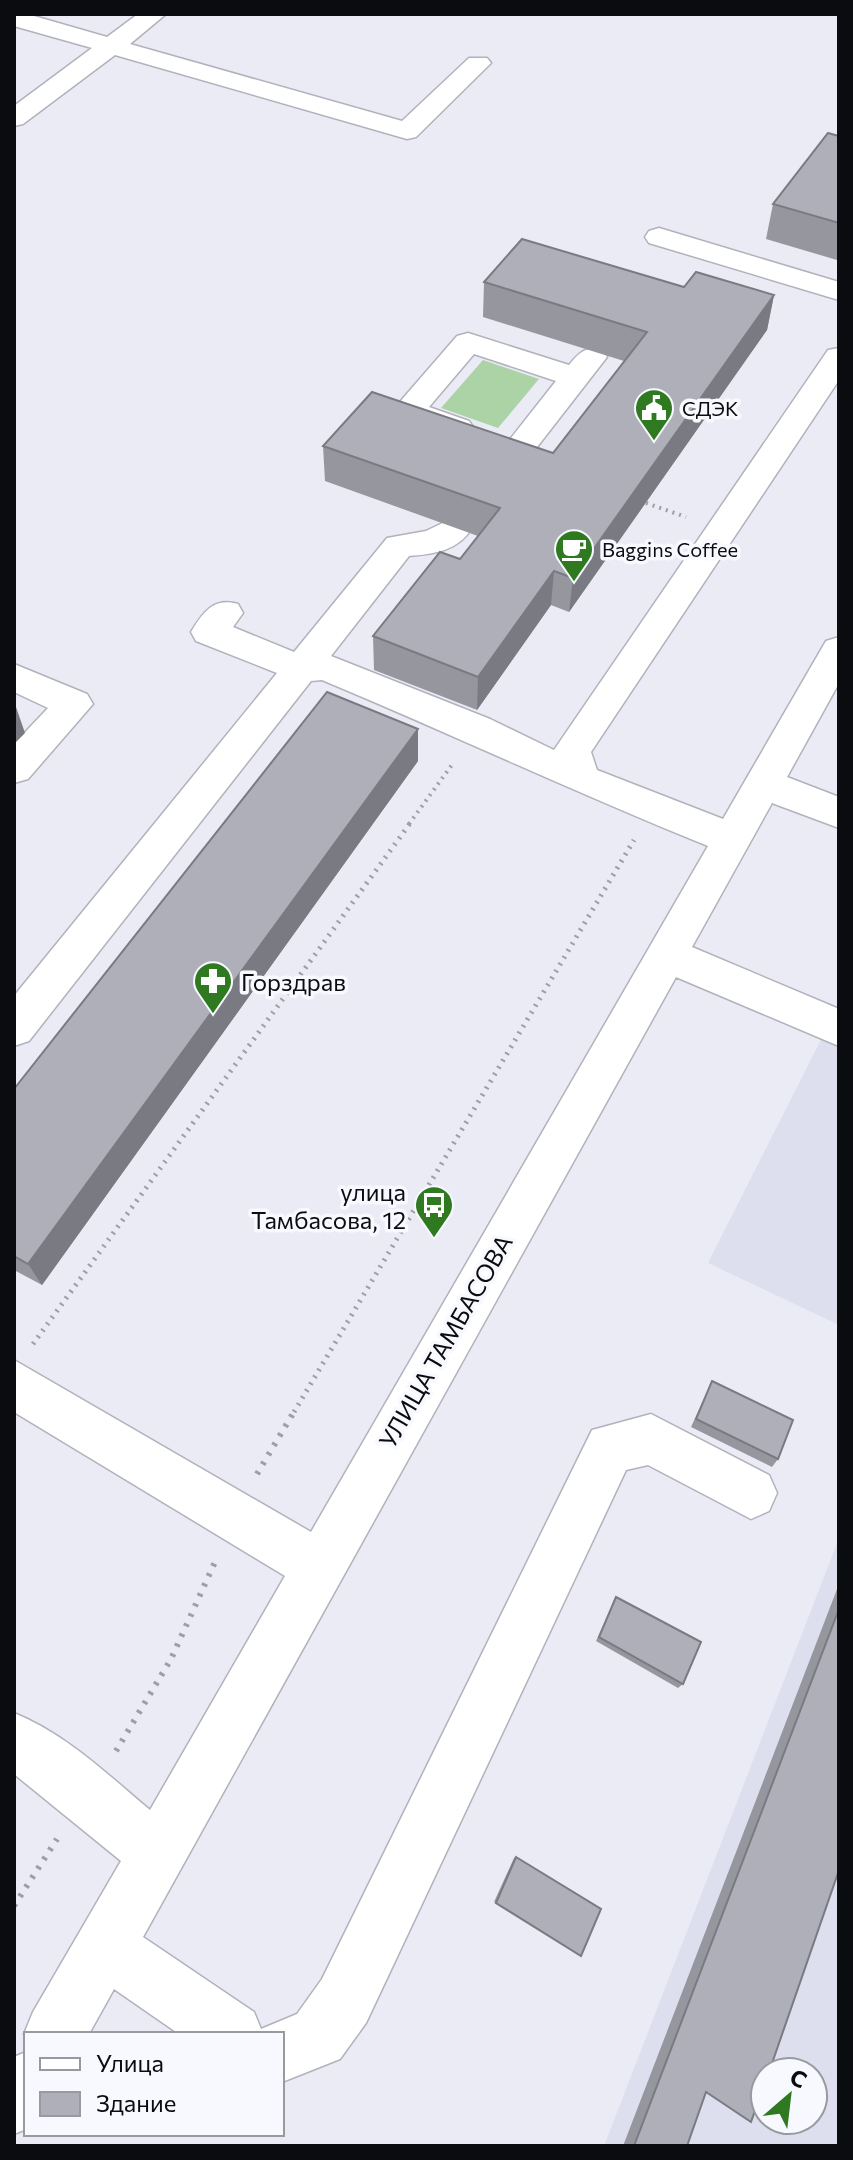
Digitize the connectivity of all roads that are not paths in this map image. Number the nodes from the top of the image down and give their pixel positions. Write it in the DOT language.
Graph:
graph roads {
  1 [pos="154,14"];
  2 [pos="17,22"];
  3 [pos="110,47"];
  4 [pos="478,63"];
  5 [pos="14,118"];
  6 [pos="659,237"];
  7 [pos="839,291"];
  8 [pos="596,352"];
  9 [pos="839,357"];
  10 [pos="575,377"];
  11 [pos="455,528"];
  12 [pos="225,613"];
  13 [pos="839,650"];
  14 [pos="302,669"];
  15 [pos="14,677"];
  16 [pos="14,769"];
  17 [pos="580,779"];
  18 [pos="763,783"];
  19 [pos="839,813"];
  20 [pos="731,839"];
  21 [pos="666,954"];
  22 [pos="14,1028"];
  23 [pos="839,1028"];
  24 [pos="23,1364"];
  25 [pos="751,1493"];
  26 [pos="318,1566"];
  27 [pos="14,1741"];
  28 [pos="159,1855"];
  29 [pos="106,1948"];
  30 [pos="56,2032"];
  31 [pos="229,2032"];
  32 [pos="284,2050"];
  1 -- 3 [label="street"];
  2 -- 3 [label="street"];
  3 -- 4 [label="street"];
  3 -- 5 [label="street"];
  6 -- 7 [label="street"];
  8 -- 10 [label="street"];
  9 -- 17 [label="street"];
  10 -- 10 [label="street"];
  11 -- 14 [label="street"];
  12 -- 14 [label="street"];
  13 -- 18 [label="street, УЛИЦА ТАМБАСОВА"];
  14 -- 17 [label="street"];
  14 -- 22 [label="street"];
  15 -- 16 [label="street"];
  17 -- 20 [label="street"];
  18 -- 19 [label="street"];
  18 -- 20 [label="street, УЛИЦА ТАМБАСОВА"];
  20 -- 21 [label="street, УЛИЦА ТАМБАСОВА"];
  21 -- 23 [label="street"];
  21 -- 26 [label="street, УЛИЦА ТАМБАСОВА"];
  24 -- 26 [label="street"];
  25 -- 32 [label="street"];
  26 -- 28 [label="street, УЛИЦА ТАМБАСОВА"];
  27 -- 28 [label="street"];
  28 -- 29 [label="street, УЛИЦА ТАМБАСОВА"];
  29 -- 30 [label="street, УЛИЦА ТАМБАСОВА"];
  29 -- 31 [label="street"];
}
